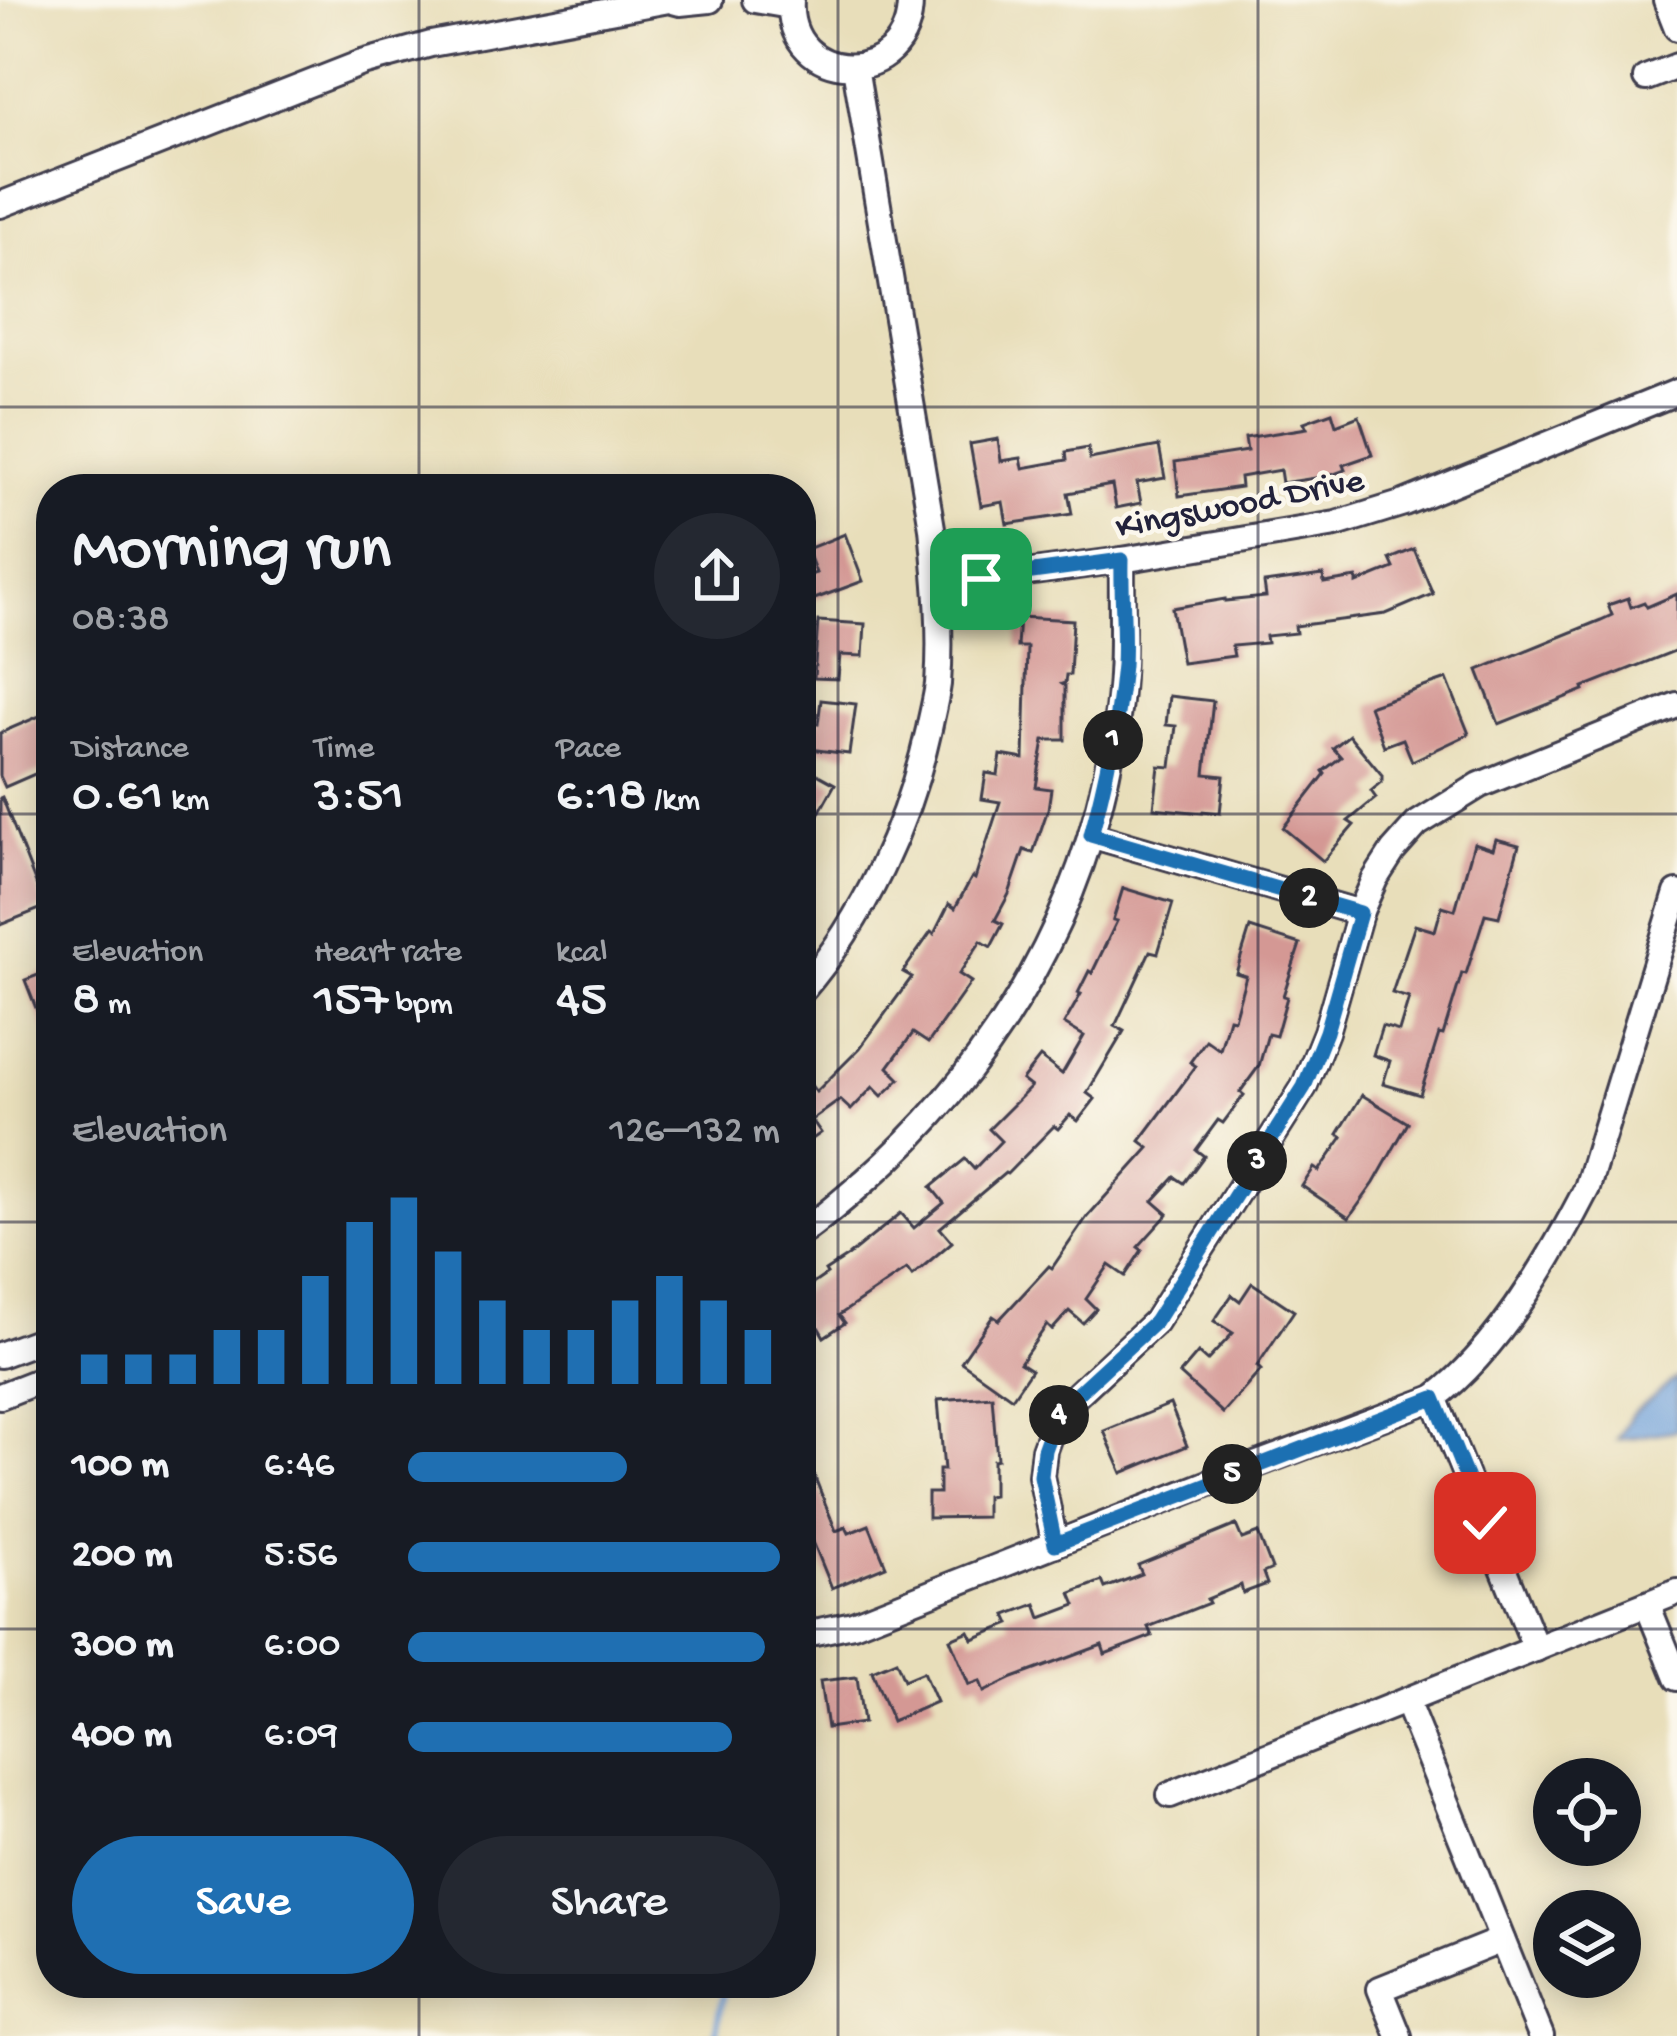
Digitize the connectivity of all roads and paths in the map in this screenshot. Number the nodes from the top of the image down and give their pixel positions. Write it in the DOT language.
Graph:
graph roads {
  1 [pos="710,0"];
  2 [pos="755,0"];
  3 [pos="910,0"];
  4 [pos="1666,0"];
  5 [pos="791,3"];
  6 [pos="1677,28"];
  7 [pos="1677,66"];
  8 [pos="855,68"];
  9 [pos="1646,78"];
  10 [pos="0,205"];
  11 [pos="1677,392"];
  12 [pos="1122,560"];
  13 [pos="938,585"];
  14 [pos="1674,713"];
  15 [pos="1091,835"];
  16 [pos="1677,892"];
  17 [pos="1360,913"];
  18 [pos="816,974"];
  19 [pos="816,1223"];
  20 [pos="36,1342"];
  21 [pos="0,1355"];
  22 [pos="36,1382"];
  23 [pos="0,1396"];
  24 [pos="1434,1398"];
  25 [pos="1055,1544"];
  26 [pos="1677,1592"];
  27 [pos="1647,1604"];
  28 [pos="816,1629"];
  29 [pos="1536,1649"];
  30 [pos="1677,1678"];
  31 [pos="1406,1701"];
  32 [pos="1170,1795"];
  33 [pos="1502,1940"];
  34 [pos="1399,2036"];
  35 [pos="1540,2036"];
  1 -- 10 [label="street"];
  2 -- 5 [label="street"];
  3 -- 8 [label="street"];
  4 -- 6 [label="street"];
  5 -- 8 [label="street"];
  7 -- 9 [label="street"];
  8 -- 13 [label="street"];
  11 -- 12 [label="street, Kingswood Drive"];
  12 -- 13 [label="street, Kingswood Drive"];
  12 -- 15 [label="street"];
  13 -- 18 [label="street"];
  14 -- 17 [label="street"];
  15 -- 17 [label="street"];
  15 -- 19 [label="street"];
  16 -- 24 [label="street"];
  17 -- 25 [label="street"];
  20 -- 21 [label="street"];
  22 -- 23 [label="street"];
  24 -- 25 [label="street"];
  24 -- 29 [label="street"];
  25 -- 28 [label="street"];
  26 -- 27 [label="street"];
  27 -- 29 [label="street"];
  27 -- 30 [label="street"];
  29 -- 31 [label="street"];
  31 -- 32 [label="street"];
  31 -- 33 [label="street"];
  33 -- 34 [label="street"];
  33 -- 35 [label="street"];
}
